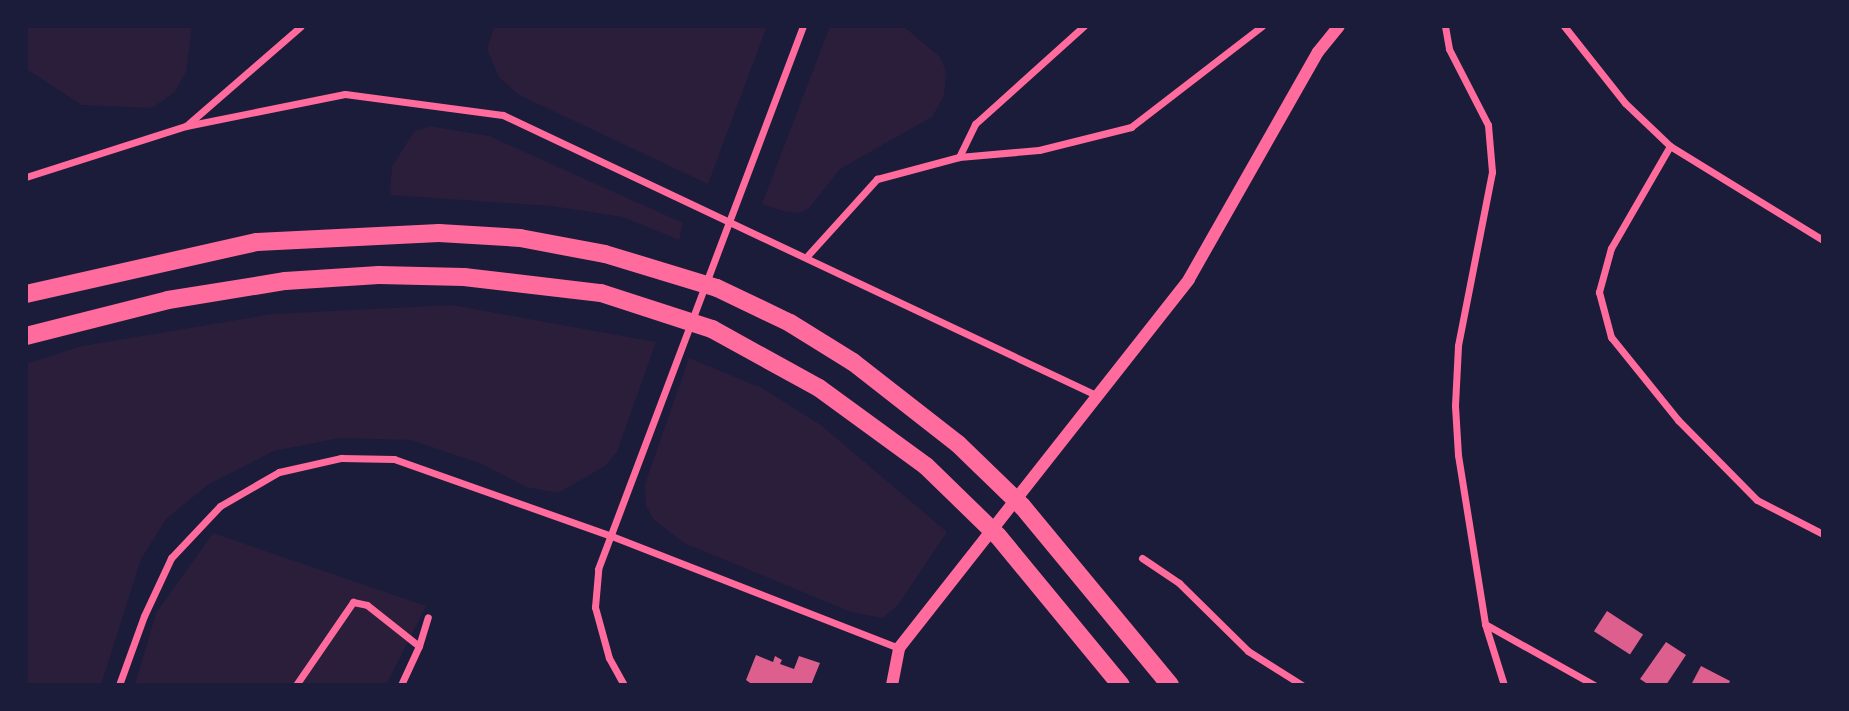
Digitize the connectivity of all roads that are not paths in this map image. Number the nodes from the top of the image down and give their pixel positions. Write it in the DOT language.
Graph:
graph roads {
  1 [pos="300,26"];
  2 [pos="803,26"];
  3 [pos="1084,26"];
  4 [pos="1262,26"];
  5 [pos="1339,26"];
  6 [pos="1445,26"];
  7 [pos="1564,26"];
  8 [pos="186,127"];
  9 [pos="1670,146"];
  10 [pos="959,157"];
  11 [pos="26,177"];
  12 [pos="1823,240"];
  13 [pos="808,255"];
  14 [pos="26,294"];
  15 [pos="26,336"];
  16 [pos="1096,395"];
  17 [pos="1823,534"];
  18 [pos="609,535"];
  19 [pos="1142,558"];
  20 [pos="428,617"];
  21 [pos="1485,624"];
  22 [pos="419,646"];
  23 [pos="900,648"];
  24 [pos="119,685"];
  25 [pos="296,685"];
  26 [pos="401,685"];
  27 [pos="624,685"];
  28 [pos="892,685"];
  29 [pos="1121,685"];
  30 [pos="1170,685"];
  31 [pos="1302,685"];
  32 [pos="1504,685"];
  33 [pos="1594,685"];
  1 -- 8 [label="street"];
  2 -- 18 [label="street"];
  3 -- 10 [label="street"];
  4 -- 10 [label="street"];
  5 -- 16 [label="street"];
  6 -- 21 [label="street"];
  7 -- 9 [label="street"];
  8 -- 11 [label="street"];
  8 -- 13 [label="street"];
  9 -- 12 [label="street"];
  9 -- 17 [label="street"];
  10 -- 13 [label="street"];
  13 -- 16 [label="street"];
  14 -- 30 [label="highway"];
  15 -- 29 [label="highway"];
  16 -- 23 [label="street"];
  18 -- 23 [label="street"];
  18 -- 24 [label="street"];
  18 -- 27 [label="street"];
  19 -- 31 [label="street"];
  20 -- 22 [label="street"];
  21 -- 32 [label="street"];
  21 -- 33 [label="street"];
  22 -- 25 [label="street"];
  22 -- 26 [label="street"];
  23 -- 28 [label="street"];
}
